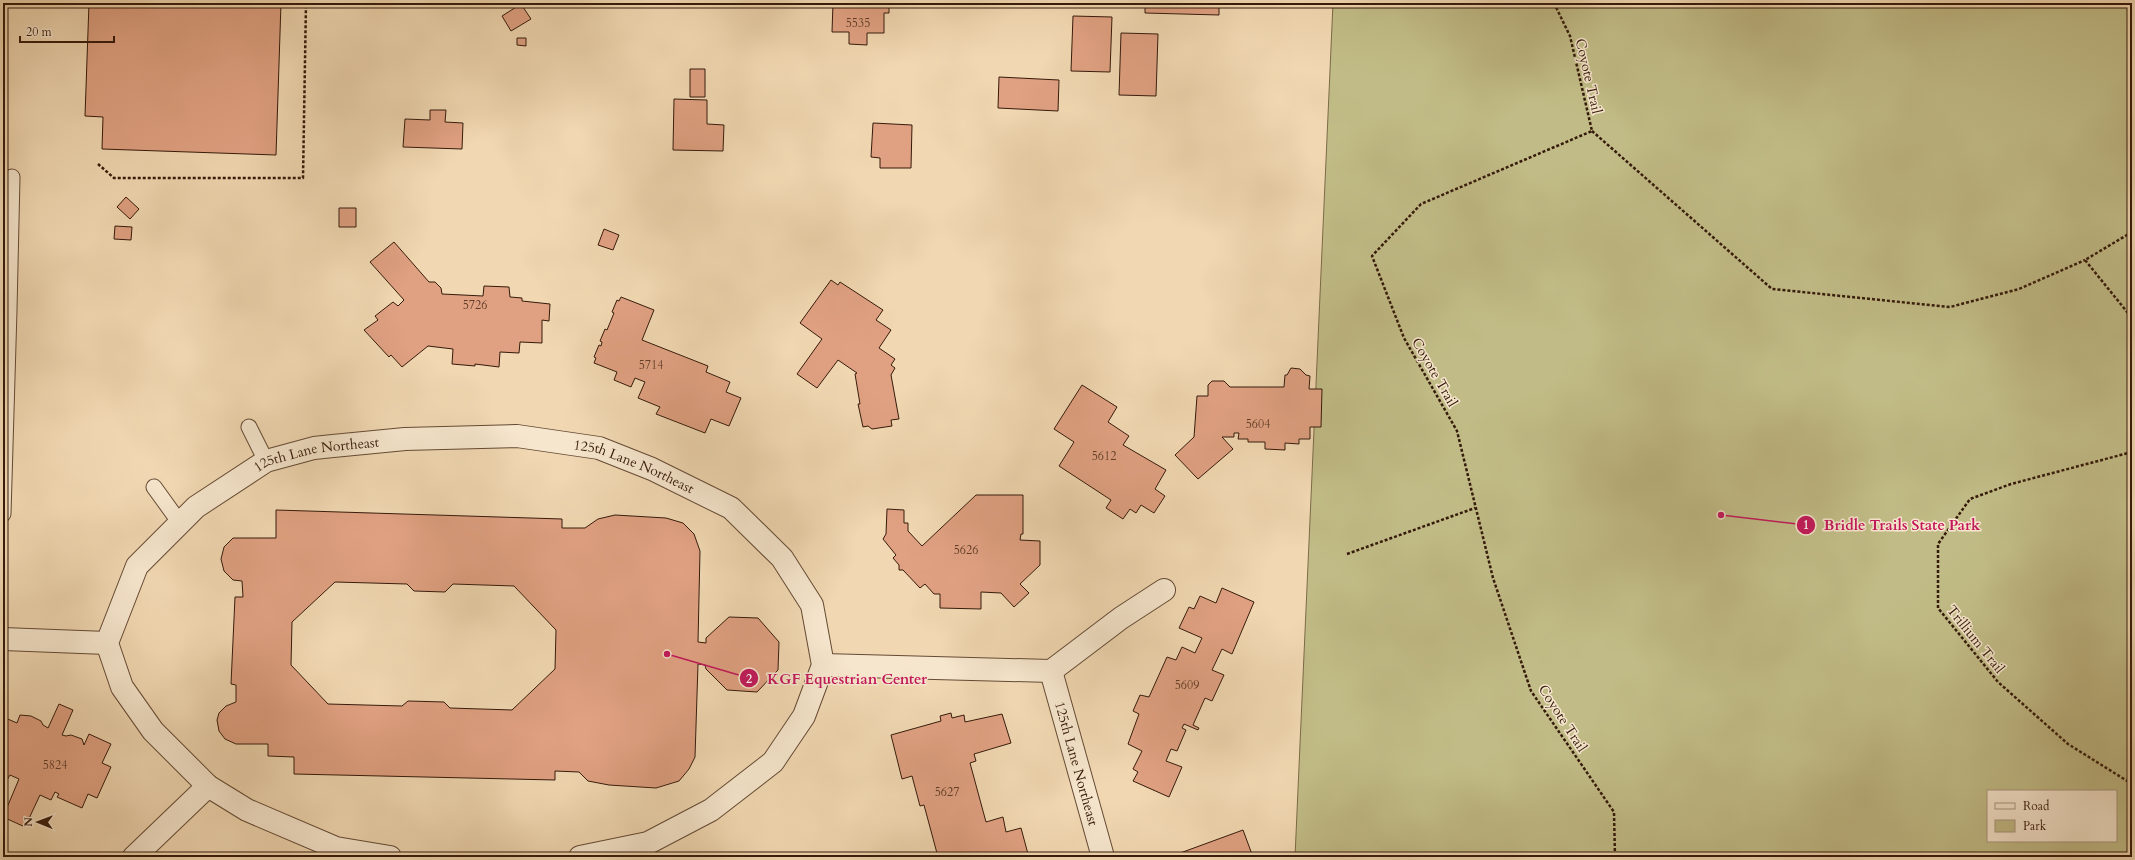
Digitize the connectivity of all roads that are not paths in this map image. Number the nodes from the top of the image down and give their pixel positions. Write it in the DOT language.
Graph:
graph roads {
  1 [pos="12,178"];
  2 [pos="6,310"];
  3 [pos="249,426"];
  4 [pos="266,461"];
  5 [pos="154,487"];
  6 [pos="3,514"];
  7 [pos="180,523"];
  8 [pos="1164,590"];
  9 [pos="3,639"];
  10 [pos="107,643"];
  11 [pos="823,664"];
  12 [pos="1051,671"];
  13 [pos="208,786"];
  14 [pos="134,857"];
  15 [pos="390,857"];
  16 [pos="580,857"];
  17 [pos="1103,857"];
  1 -- 2 [label="lane"];
  2 -- 6 [label="lane"];
  3 -- 4 [label="lane"];
  4 -- 7 [label="street, 125th Lane Northeast"];
  4 -- 11 [label="street, 125th Lane Northeast"];
  5 -- 7 [label="lane"];
  7 -- 10 [label="street, 125th Lane Northeast"];
  8 -- 12 [label="street"];
  9 -- 10 [label="street"];
  10 -- 13 [label="street"];
  11 -- 12 [label="street"];
  11 -- 16 [label="street"];
  12 -- 17 [label="street, 125th Lane Northeast"];
  13 -- 14 [label="street"];
  13 -- 15 [label="street"];
}
